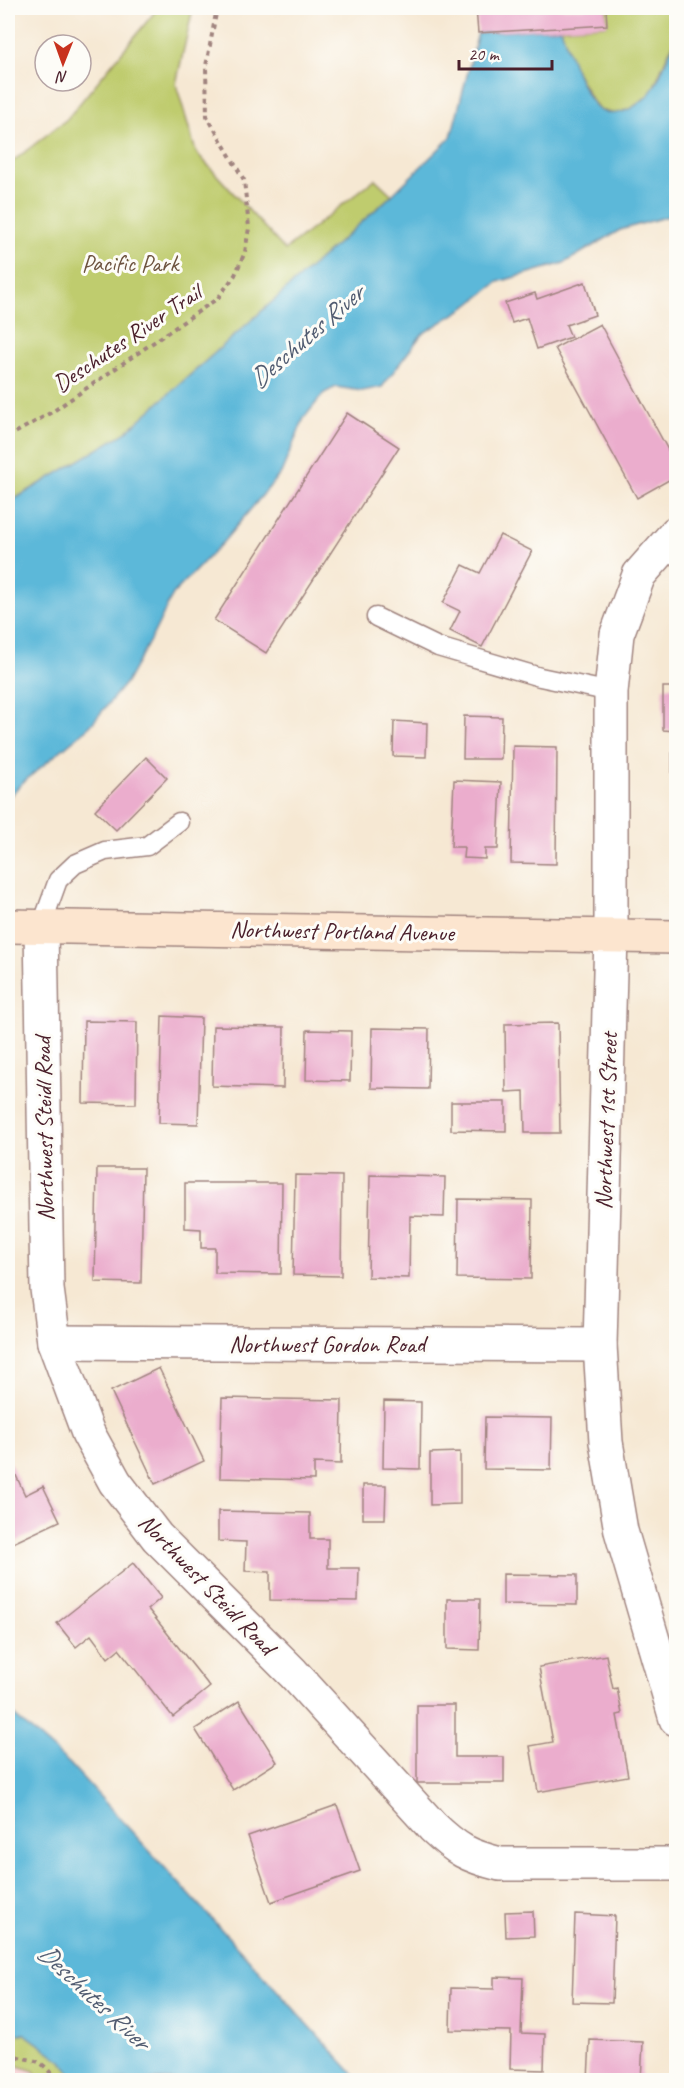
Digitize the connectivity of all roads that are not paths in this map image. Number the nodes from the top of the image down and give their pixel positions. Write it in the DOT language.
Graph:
graph roads {
  1 [pos="676,533"];
  2 [pos="376,617"];
  3 [pos="610,692"];
  4 [pos="179,822"];
  5 [pos="8,926"];
  6 [pos="41,927"];
  7 [pos="611,935"];
  8 [pos="676,937"];
  9 [pos="54,1342"];
  10 [pos="600,1345"];
  11 [pos="676,1719"];
  12 [pos="676,1864"];
  1 -- 3 [label="street, Northwest 1st Street"];
  2 -- 3 [label="lane"];
  3 -- 7 [label="street, Northwest 1st Street"];
  4 -- 6 [label="lane"];
  5 -- 6 [label="street, Northwest Portland Avenue"];
  6 -- 7 [label="street, Northwest Portland Avenue"];
  6 -- 9 [label="street, Northwest Steidl Road"];
  7 -- 8 [label="street, Northwest Portland Avenue"];
  7 -- 10 [label="street, Northwest 1st Street"];
  9 -- 10 [label="street, Northwest Gordon Road"];
  9 -- 12 [label="street, Northwest Steidl Road"];
  10 -- 11 [label="street, Northwest 1st Street"];
}
